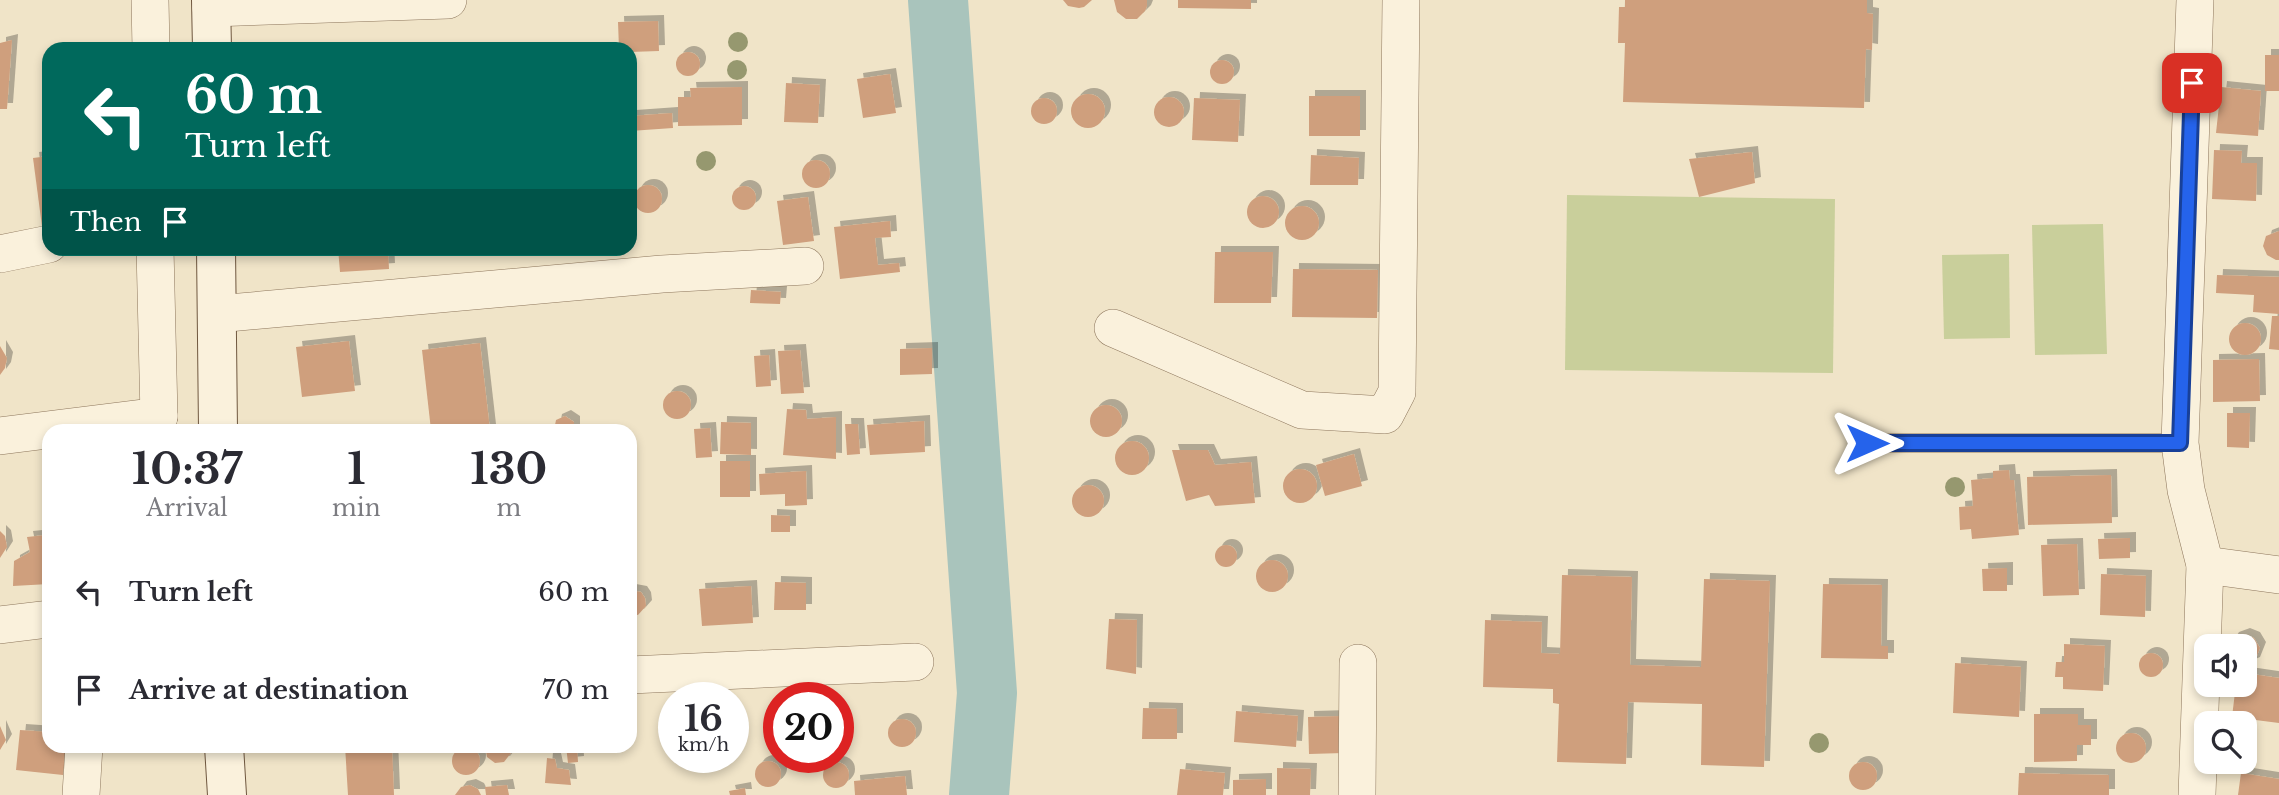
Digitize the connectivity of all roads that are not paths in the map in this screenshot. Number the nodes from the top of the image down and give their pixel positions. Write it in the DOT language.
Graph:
graph roads {
  1 [pos="150,0"];
  2 [pos="448,0"];
  3 [pos="1401,0"];
  4 [pos="2195,0"];
  5 [pos="211,4"];
  6 [pos="151,42"];
  7 [pos="212,42"];
  8 [pos="42,245"];
  9 [pos="0,254"];
  10 [pos="155,256"];
  11 [pos="216,256"];
  12 [pos="805,266"];
  13 [pos="218,314"];
  14 [pos="1113,328"];
  15 [pos="157,423"];
  16 [pos="218,424"];
  17 [pos="42,433"];
  18 [pos="0,436"];
  19 [pos="1867,443"];
  20 [pos="2180,443"];
  21 [pos="2205,565"];
  22 [pos="2279,576"];
  23 [pos="42,620"];
  24 [pos="0,625"];
  25 [pos="915,662"];
  26 [pos="1358,663"];
  27 [pos="637,675"];
  28 [pos="84,753"];
  29 [pos="224,753"];
  30 [pos="81,795"];
  31 [pos="227,795"];
  32 [pos="1357,795"];
  33 [pos="2197,795"];
  1 -- 6 [label="street"];
  2 -- 5 [label="street"];
  3 -- 14 [label="street"];
  4 -- 20 [label="street"];
  5 -- 7 [label="main road"];
  8 -- 9 [label="street"];
  10 -- 15 [label="street"];
  11 -- 13 [label="main road"];
  12 -- 13 [label="street"];
  13 -- 16 [label="main road"];
  17 -- 18 [label="street"];
  19 -- 20 [label="lane"];
  20 -- 21 [label="street"];
  21 -- 22 [label="street"];
  21 -- 33 [label="street"];
  23 -- 24 [label="street"];
  25 -- 27 [label="street"];
  26 -- 32 [label="street"];
  28 -- 30 [label="street"];
  29 -- 31 [label="main road"];
}
